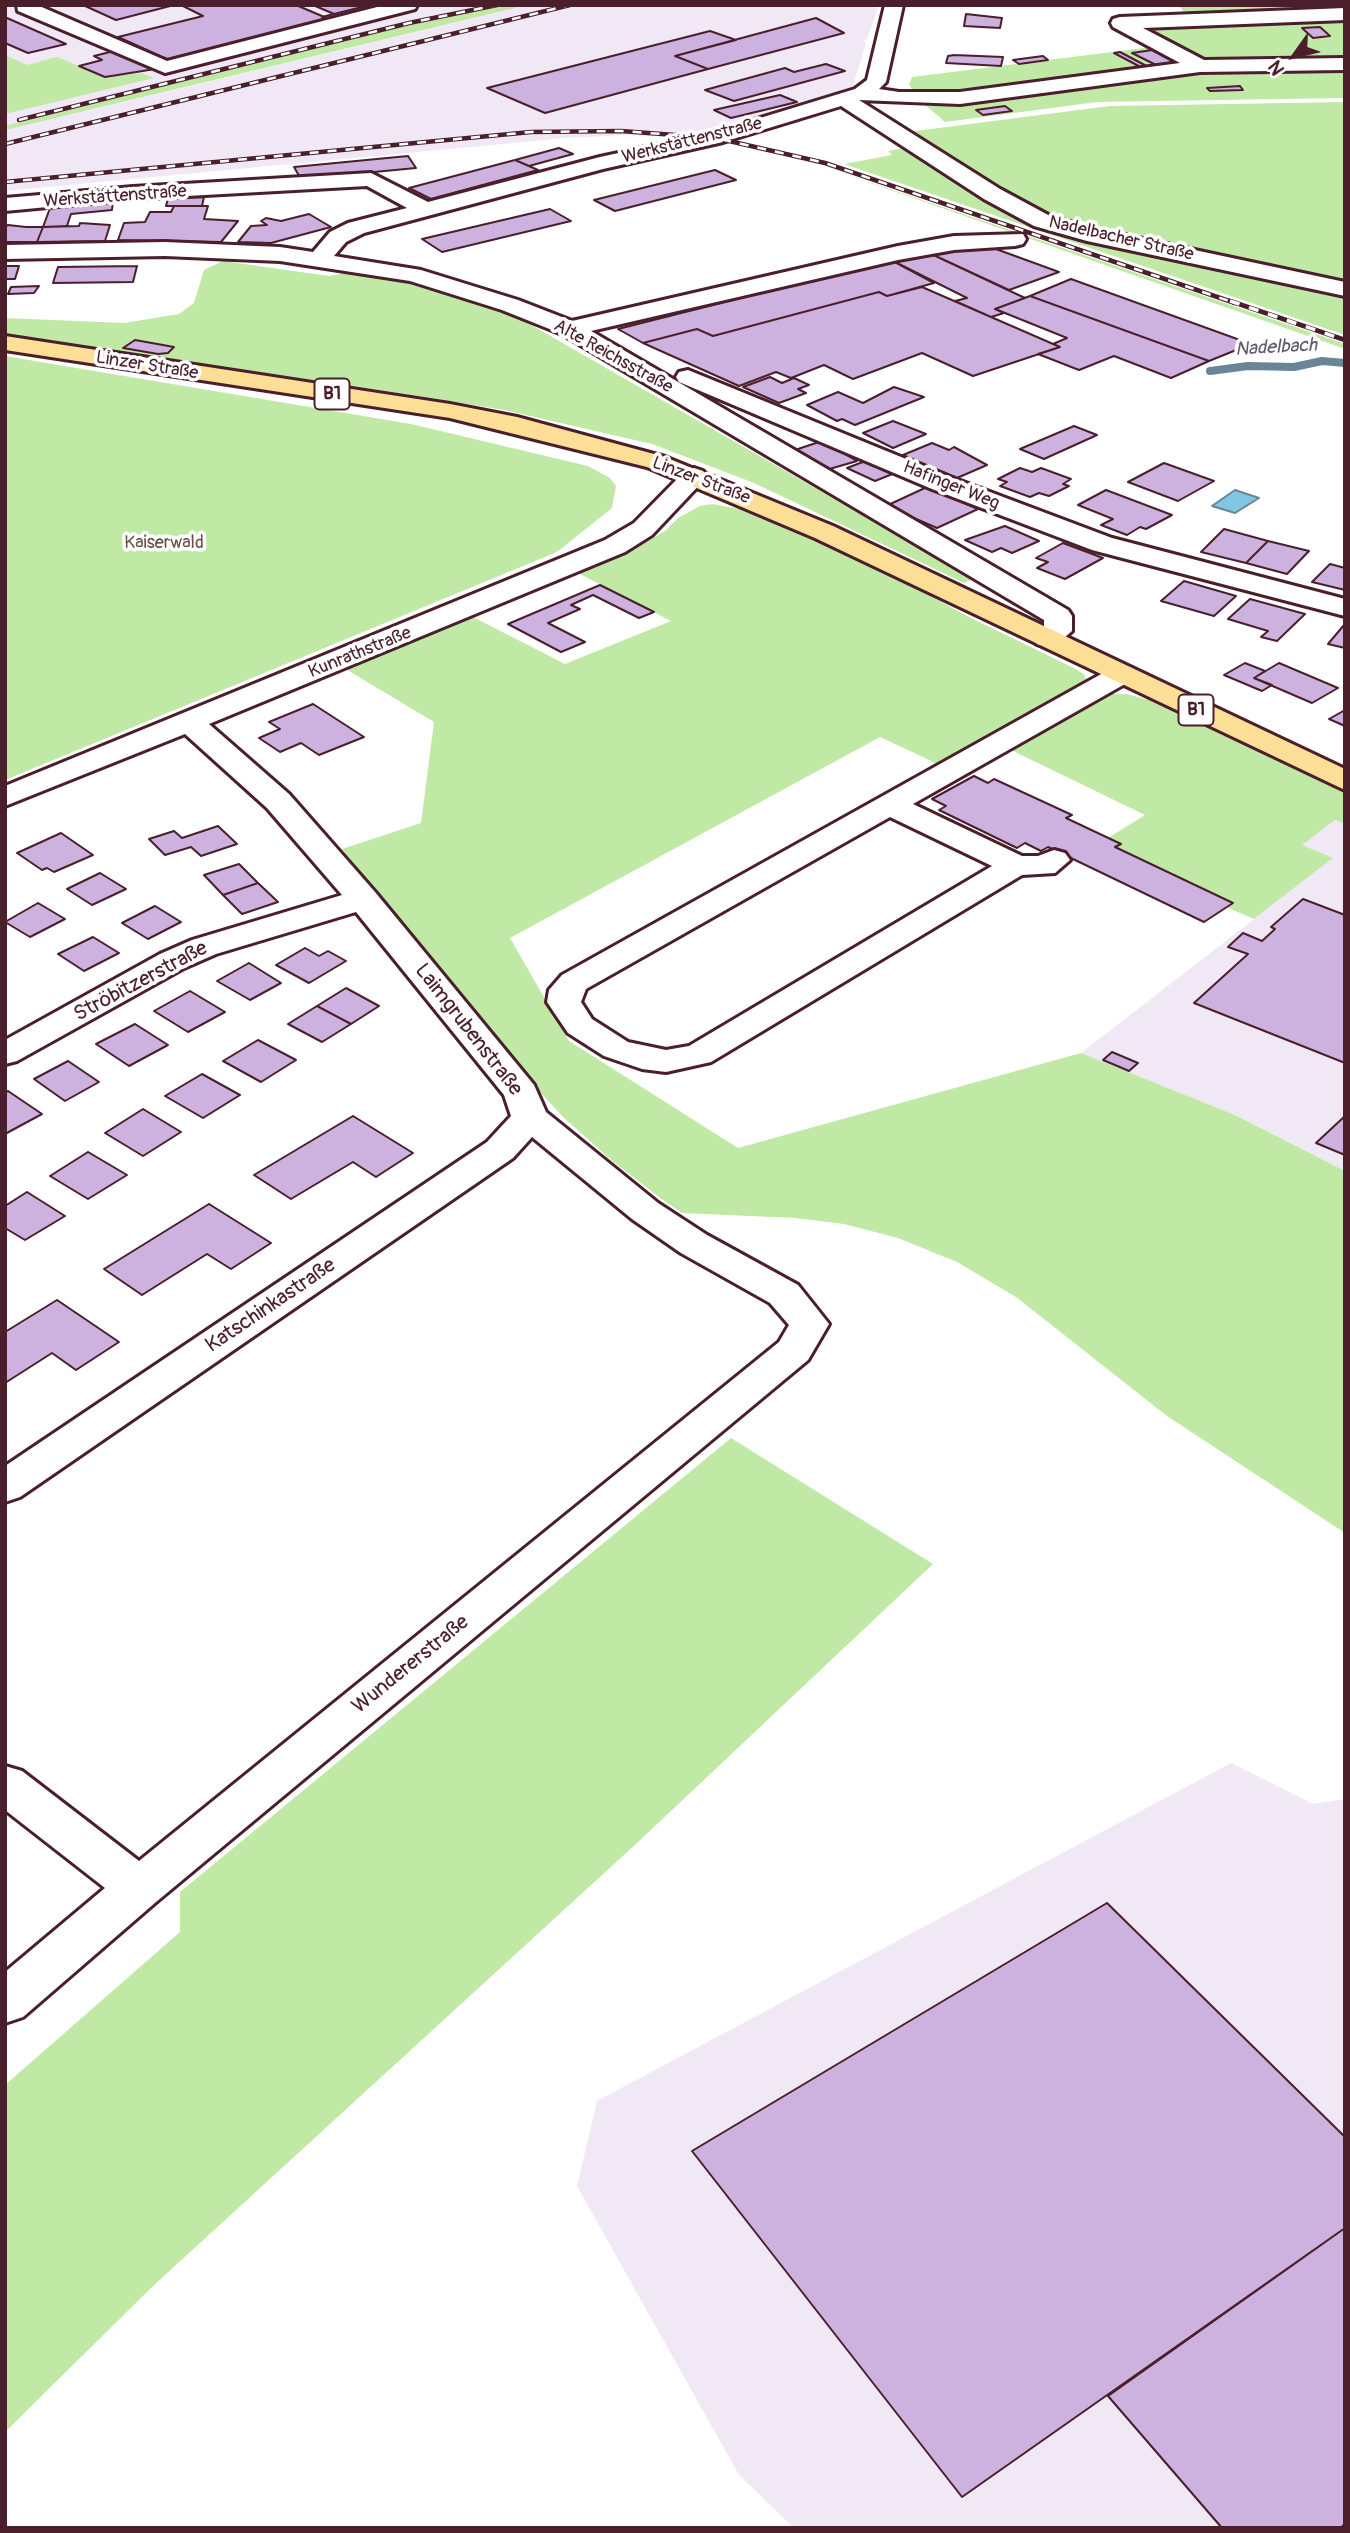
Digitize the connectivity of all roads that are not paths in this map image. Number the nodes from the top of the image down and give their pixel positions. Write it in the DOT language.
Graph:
graph roads {
  1 [pos="408,5"];
  2 [pos="894,5"];
  3 [pos="29,6"];
  4 [pos="5,12"];
  5 [pos="1187,12"];
  6 [pos="1345,14"];
  7 [pos="1345,64"];
  8 [pos="1200,66"];
  9 [pos="865,105"];
  10 [pos="5,205"];
  11 [pos="426,209"];
  12 [pos="1015,239"];
  13 [pos="5,252"];
  14 [pos="319,259"];
  15 [pos="1345,289"];
  16 [pos="570,329"];
  17 [pos="5,343"];
  18 [pos="810,427"];
  19 [pos="760,443"];
  20 [pos="694,476"];
  21 [pos="1345,608"];
  22 [pos="1047,638"];
  23 [pos="1122,674"];
  24 [pos="190,722"];
  25 [pos="1345,781"];
  26 [pos="5,797"];
  27 [pos="889,805"];
  28 [pos="1054,860"];
  29 [pos="1016,865"];
  30 [pos="363,899"];
  31 [pos="5,1054"];
  32 [pos="530,1116"];
  33 [pos="809,1324"];
  34 [pos="5,1487"];
  35 [pos="5,1784"];
  36 [pos="139,1888"];
  37 [pos="5,2002"];
  1 -- 3 [label="street"];
  2 -- 9 [label="street"];
  3 -- 4 [label="street"];
  5 -- 6 [label="street"];
  5 -- 8 [label="street"];
  7 -- 8 [label="street"];
  8 -- 9 [label="street"];
  9 -- 11 [label="street, Werkstättenstraße"];
  9 -- 15 [label="street, Nadelbacher Straße"];
  10 -- 11 [label="street, Werkstättenstraße"];
  11 -- 14 [label="street, Werkstättenstraße"];
  12 -- 16 [label="street"];
  13 -- 14 [label="street, Alte Reichsstraße"];
  14 -- 16 [label="street, Alte Reichsstraße"];
  16 -- 18 [label="street, Hafinger Weg"];
  16 -- 19 [label="street, Alte Reichsstraße"];
  17 -- 20 [label="main road, Linzer Straße / B1"];
  18 -- 19 [label="street"];
  18 -- 21 [label="street, Hafinger Weg"];
  19 -- 22 [label="street, Alte Reichsstraße"];
  20 -- 22 [label="main road, Linzer Straße / B1"];
  20 -- 24 [label="street, Kunrathstraße"];
  22 -- 23 [label="main road, Linzer Straße / B1"];
  23 -- 25 [label="main road, Linzer Straße / B1"];
  23 -- 27 [label="street"];
  24 -- 26 [label="street, Kunrathstraße"];
  24 -- 30 [label="street, Laimgrubenstraße"];
  27 -- 29 [label="street"];
  27 -- 29 [label="street"];
  28 -- 29 [label="street"];
  30 -- 31 [label="street, Ströbitzerstraße"];
  30 -- 32 [label="street, Laimgrubenstraße"];
  32 -- 33 [label="street, Laimgrubenstraße"];
  32 -- 34 [label="street, Katschinkastraße"];
  33 -- 36 [label="street, Wundererstraße"];
  35 -- 36 [label="street"];
  36 -- 37 [label="street, Wundererstraße"];
}
